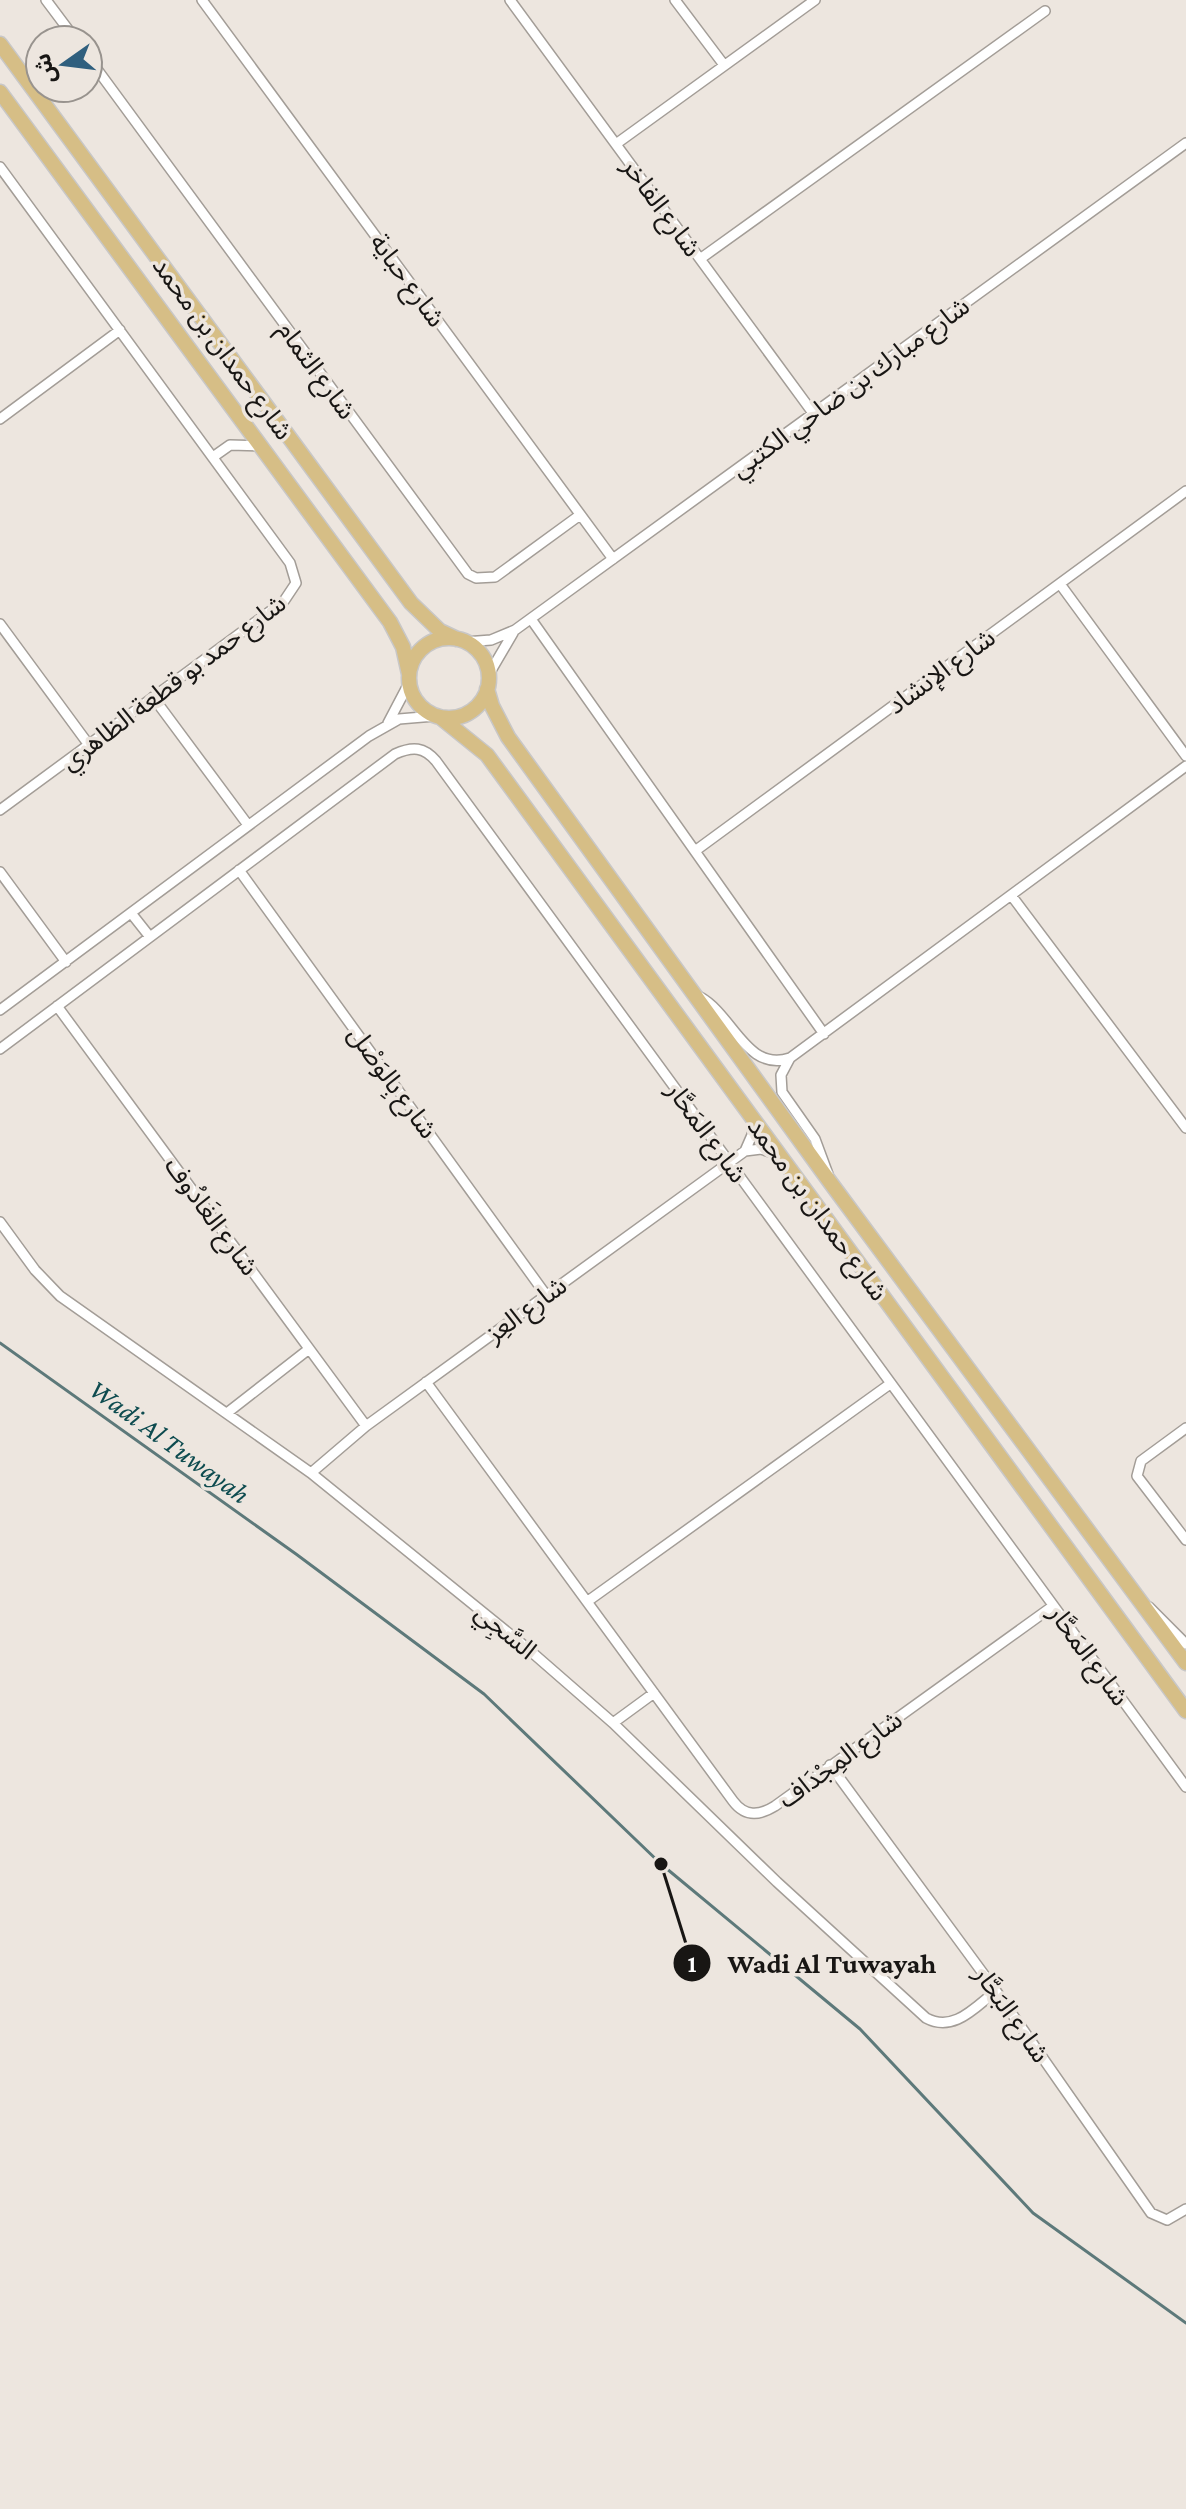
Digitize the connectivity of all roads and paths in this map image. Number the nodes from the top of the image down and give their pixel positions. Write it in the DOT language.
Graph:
graph roads {
  1 [pos="46,0"];
  2 [pos="202,0"];
  3 [pos="510,0"];
  4 [pos="675,0"];
  5 [pos="815,0"];
  6 [pos="1045,11"];
  7 [pos="64,24"];
  8 [pos="0,44"];
  9 [pos="724,65"];
  10 [pos="104,79"];
  11 [pos="0,92"];
  12 [pos="616,144"];
  13 [pos="1186,144"];
  14 [pos="0,167"];
  15 [pos="700,259"];
  16 [pos="120,330"];
  17 [pos="813,413"];
  18 [pos="238,415"];
  19 [pos="0,419"];
  20 [pos="230,445"];
  21 [pos="260,446"];
  22 [pos="213,457"];
  23 [pos="1186,491"];
  24 [pos="580,515"];
  25 [pos="613,559"];
  26 [pos="1060,584"];
  27 [pos="531,619"];
  28 [pos="0,624"];
  29 [pos="515,630"];
  30 [pos="461,640"];
  31 [pos="409,678"];
  32 [pos="488,682"];
  33 [pos="153,697"];
  34 [pos="438,717"];
  35 [pos="388,723"];
  36 [pos="89,745"];
  37 [pos="1186,756"];
  38 [pos="1186,766"];
  39 [pos="0,810"];
  40 [pos="248,825"];
  41 [pos="695,851"];
  42 [pos="239,870"];
  43 [pos="0,872"];
  44 [pos="1011,895"];
  45 [pos="131,913"];
  46 [pos="150,937"];
  47 [pos="66,962"];
  48 [pos="697,996"];
  49 [pos="57,1006"];
  50 [pos="0,1010"];
  51 [pos="824,1034"];
  52 [pos="0,1049"];
  53 [pos="790,1058"];
  54 [pos="753,1118"];
  55 [pos="1186,1128"];
  56 [pos="745,1151"];
  57 [pos="776,1154"];
  58 [pos="729,1163"];
  59 [pos="830,1182"];
  60 [pos="0,1222"];
  61 [pos="546,1295"];
  62 [pos="309,1349"];
  63 [pos="426,1382"];
  64 [pos="890,1384"];
  65 [pos="227,1413"];
  66 [pos="366,1426"];
  67 [pos="1186,1428"];
  68 [pos="311,1473"];
  69 [pos="1186,1540"];
  70 [pos="588,1601"];
  71 [pos="1141,1602"];
  72 [pos="1053,1606"];
  73 [pos="1186,1644"];
  74 [pos="1186,1663"];
  75 [pos="654,1693"];
  76 [pos="1186,1711"];
  77 [pos="613,1723"];
  78 [pos="830,1765"];
  79 [pos="1186,1787"];
  80 [pos="996,1991"];
  81 [pos="1186,2209"];
  1 -- 7 [label="street"];
  2 -- 24 [label="street, شارع حباية"];
  3 -- 12 [label="street, شارع الفاخر"];
  4 -- 9 [label="street"];
  5 -- 9 [label="street"];
  6 -- 15 [label="street"];
  8 -- 30 [label="main road, شارع حمدان بن محمد"];
  9 -- 12 [label="street"];
  10 -- 24 [label="street, شارع الثمام"];
  11 -- 18 [label="main road, شارع حمدان بن محمد"];
  12 -- 15 [label="street, شارع الفاخر"];
  13 -- 17 [label="street, شارع مبارك بن ضاحي الكتبي"];
  14 -- 16 [label="street, شارع حمد بو قطعة الظاهري"];
  15 -- 17 [label="street, شارع الفاخر"];
  16 -- 19 [label="street"];
  16 -- 22 [label="street, شارع حمد بو قطعة الظاهري"];
  17 -- 25 [label="street, شارع مبارك بن ضاحي الكتبي"];
  18 -- 20 [label="street"];
  18 -- 21 [label="main road, شارع حمدان بن محمد"];
  20 -- 21 [label="street"];
  20 -- 22 [label="street"];
  21 -- 31 [label="main road, شارع حمدان بن محمد"];
  22 -- 33 [label="street, شارع حمد بو قطعة الظاهري"];
  23 -- 26 [label="street, شارع الإنشاد"];
  24 -- 25 [label="street, شارع حباية"];
  25 -- 27 [label="street, شارع مبارك بن ضاحي الكتبي"];
  26 -- 37 [label="street"];
  26 -- 41 [label="street, شارع الإنشاد"];
  27 -- 29 [label="street, شارع مبارك بن ضاحي الكتبي"];
  27 -- 41 [label="street"];
  28 -- 36 [label="street"];
  29 -- 30 [label="street, شارع مبارك بن ضاحي الكتبي"];
  29 -- 32 [label="street, شارع مبارك بن ضاحي الكتبي"];
  30 -- 31 [label="main road"];
  30 -- 32 [label="main road"];
  31 -- 34 [label="main road"];
  31 -- 35 [label="street"];
  32 -- 34 [label="main road"];
  32 -- 48 [label="main road, شارع حمدان بن محمد"];
  33 -- 36 [label="street, شارع حمد بو قطعة الظاهري"];
  33 -- 40 [label="street"];
  34 -- 35 [label="street"];
  34 -- 54 [label="main road, شارع حمدان بن محمد"];
  35 -- 40 [label="street"];
  36 -- 39 [label="street, شارع حمد بو قطعة الظاهري"];
  38 -- 44 [label="street"];
  40 -- 45 [label="street"];
  41 -- 51 [label="street"];
  42 -- 46 [label="street, شارع المَحَّار"];
  42 -- 58 [label="street, شارع المَحَّار"];
  42 -- 61 [label="street, شارع بِالوَصْل"];
  43 -- 47 [label="street"];
  44 -- 51 [label="street"];
  44 -- 55 [label="street"];
  45 -- 46 [label="street"];
  45 -- 47 [label="street"];
  46 -- 49 [label="street, شارع المَحَّار"];
  47 -- 50 [label="street"];
  48 -- 53 [label="street"];
  48 -- 59 [label="main road, شارع حمدان بن محمد"];
  49 -- 52 [label="street, شارع المَحَّار"];
  49 -- 62 [label="street, شارع الغَادُوف"];
  51 -- 53 [label="street"];
  53 -- 59 [label="street"];
  54 -- 56 [label="street"];
  54 -- 57 [label="main road, شارع حمدان بن محمد"];
  56 -- 57 [label="street"];
  56 -- 58 [label="street, شارع العِز"];
  57 -- 76 [label="main road, شارع حمدان بن محمد"];
  58 -- 61 [label="street, شارع العِز"];
  58 -- 64 [label="street, شارع المَحَّار"];
  59 -- 71 [label="main road, شارع حمدان بن محمد"];
  60 -- 65 [label="street, السَّجِي"];
  61 -- 63 [label="street, شارع العِز"];
  62 -- 65 [label="street"];
  62 -- 66 [label="street, شارع الغَادُوف"];
  63 -- 66 [label="street, شارع العِز"];
  63 -- 70 [label="street, شارع المِجْدَاف"];
  64 -- 70 [label="street"];
  64 -- 72 [label="street, شارع المَحَّار"];
  65 -- 68 [label="street, السَّجِي"];
  66 -- 68 [label="street, شارع العِز"];
  67 -- 69 [label="street"];
  68 -- 77 [label="street, السَّجِي"];
  70 -- 75 [label="street, شارع المِجْدَاف"];
  71 -- 73 [label="street"];
  71 -- 74 [label="main road, شارع حمدان بن محمد"];
  72 -- 78 [label="street, شارع المِجْدَاف"];
  72 -- 79 [label="street, شارع المَحَّار"];
  75 -- 77 [label="street"];
  75 -- 78 [label="street, شارع المِجْدَاف"];
  77 -- 80 [label="street, السَّجِي"];
  78 -- 80 [label="street, شارع البَحَّار"];
  80 -- 81 [label="street, شارع البَحَّار"];
}
